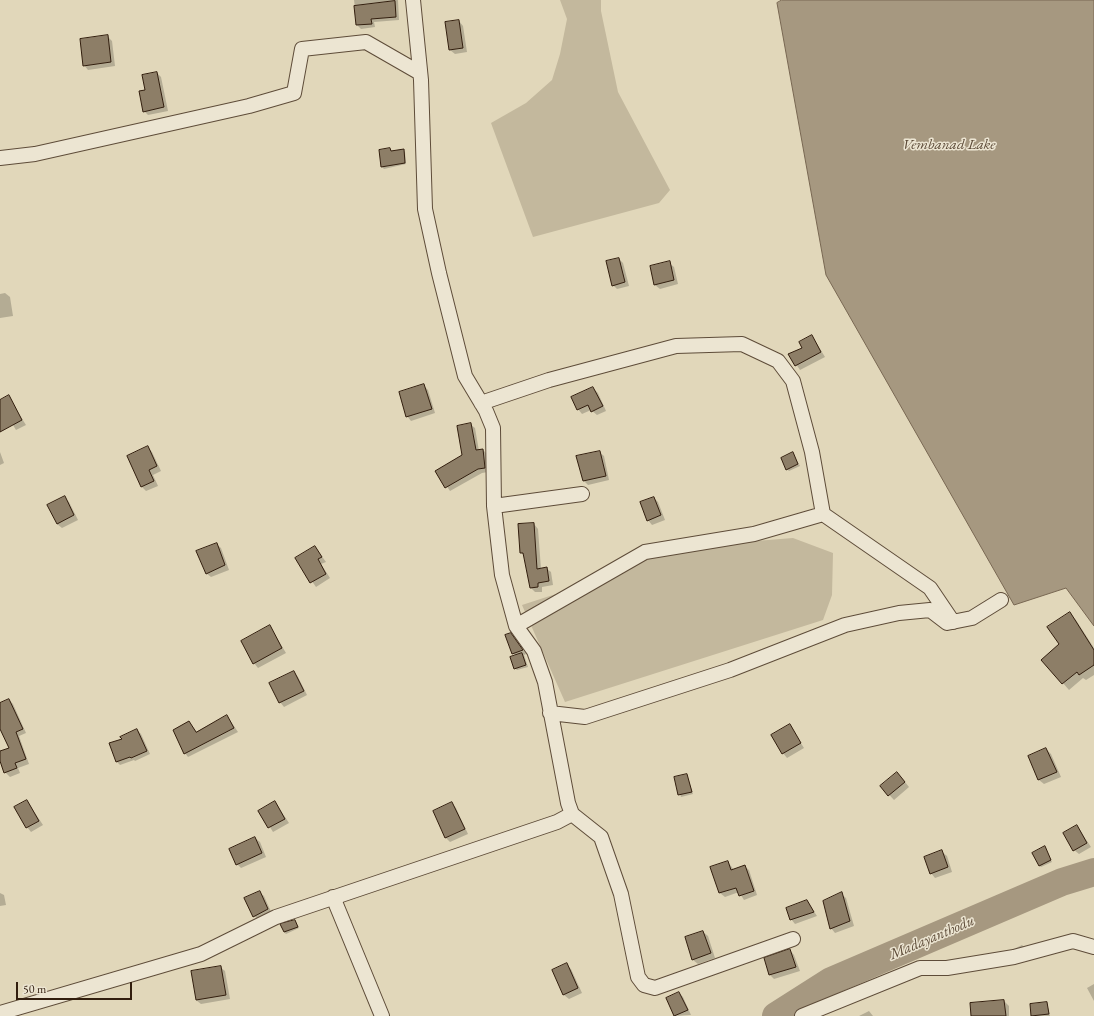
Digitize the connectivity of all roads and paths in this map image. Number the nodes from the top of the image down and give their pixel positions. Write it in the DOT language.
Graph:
graph roads {
  1 [pos="413,0"];
  2 [pos="420,74"];
  3 [pos="0,158"];
  4 [pos="481,403"];
  5 [pos="582,494"];
  6 [pos="494,506"];
  7 [pos="823,514"];
  8 [pos="1001,600"];
  9 [pos="953,622"];
  10 [pos="516,626"];
  11 [pos="550,712"];
  12 [pos="572,814"];
  13 [pos="333,897"];
  14 [pos="793,939"];
  15 [pos="1094,947"];
  16 [pos="0,1013"];
  17 [pos="382,1016"];
  18 [pos="802,1016"];
  1 -- 2 [label="street"];
  2 -- 3 [label="street"];
  2 -- 4 [label="street"];
  4 -- 6 [label="street"];
  4 -- 7 [label="street"];
  5 -- 6 [label="street"];
  6 -- 10 [label="street"];
  7 -- 9 [label="street"];
  7 -- 10 [label="street"];
  8 -- 9 [label="street"];
  9 -- 11 [label="street"];
  10 -- 11 [label="street"];
  11 -- 12 [label="street"];
  12 -- 13 [label="street"];
  12 -- 14 [label="street"];
  13 -- 16 [label="street"];
  13 -- 17 [label="street"];
  15 -- 18 [label="street"];
}
